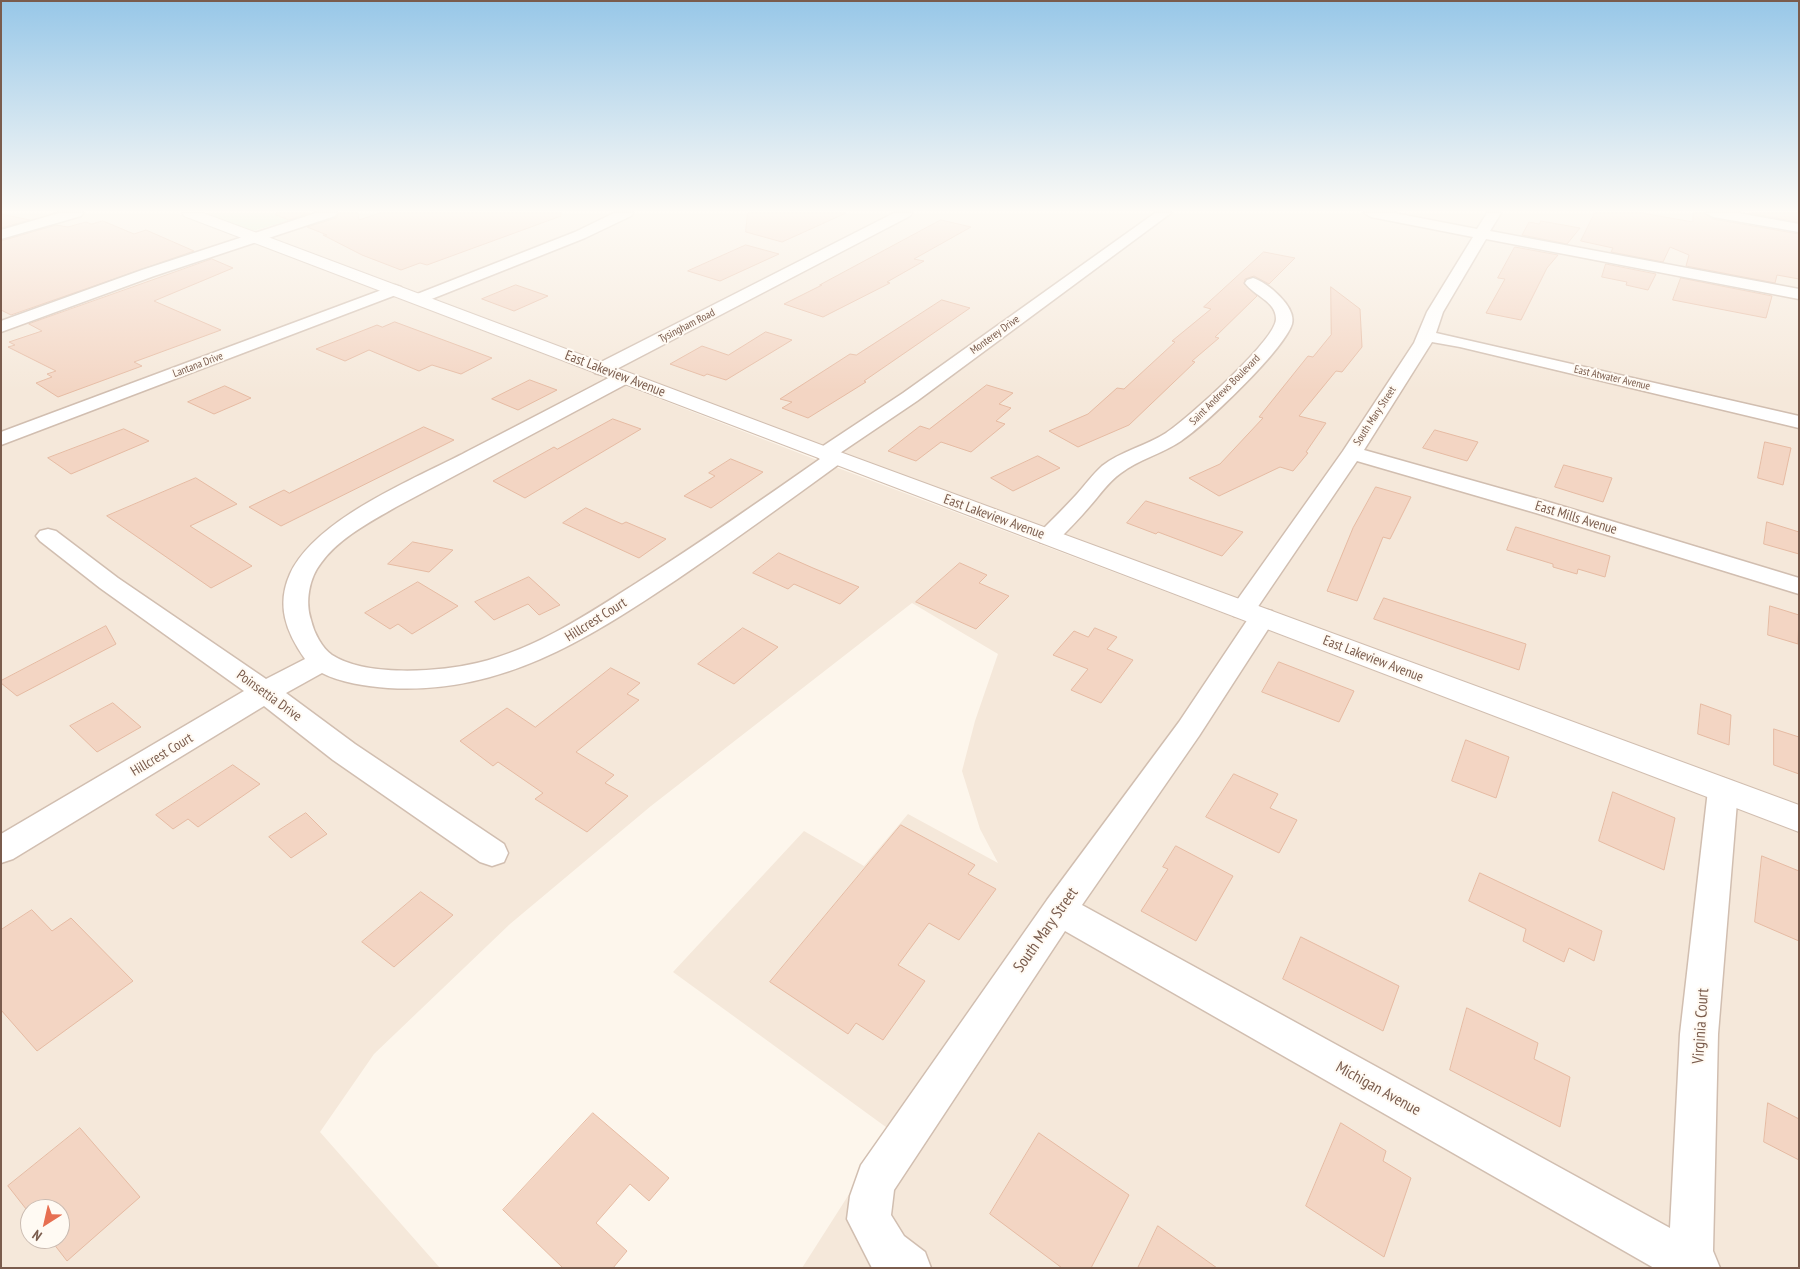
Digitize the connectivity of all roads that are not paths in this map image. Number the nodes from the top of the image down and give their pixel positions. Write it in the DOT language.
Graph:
graph roads {
  1 [pos="149,272"];
  2 [pos="348,272"];
  3 [pos="486,272"];
  4 [pos="798,272"];
  5 [pos="1082,272"];
  6 [pos="1459,272"];
  7 [pos="1684,272"];
  8 [pos="1253,283"];
  9 [pos="395,290"];
  10 [pos="1799,294"];
  11 [pos="418,299"];
  12 [pos="1,327"];
  13 [pos="1426,336"];
  14 [pos="613,374"];
  15 [pos="1799,422"];
  16 [pos="1,439"];
  17 [pos="1352,453"];
  18 [pos="830,456"];
  19 [pos="48,536"];
  20 [pos="1048,538"];
  21 [pos="1799,586"];
  22 [pos="1253,614"];
  23 [pos="322,661"];
  24 [pos="265,692"];
  25 [pos="1723,790"];
  26 [pos="1799,819"];
  27 [pos="1,850"];
  28 [pos="492,853"];
  29 [pos="1059,910"];
  30 [pos="898,1260"];
  31 [pos="1694,1265"];
  1 -- 12 [label="street"];
  2 -- 9 [label="street, East Lakeview Avenue"];
  3 -- 11 [label="street"];
  4 -- 14 [label="street, Tysingham Road"];
  5 -- 18 [label="street, Monterey Drive"];
  6 -- 13 [label="street, South Mary Street"];
  7 -- 10 [label="street"];
  8 -- 20 [label="street, Saint Andrews Boulevard"];
  9 -- 11 [label="street, East Lakeview Avenue"];
  9 -- 16 [label="street, Lantana Drive"];
  11 -- 14 [label="street, East Lakeview Avenue"];
  13 -- 15 [label="street, East Atwater Avenue"];
  13 -- 17 [label="street, South Mary Street"];
  14 -- 18 [label="street, East Lakeview Avenue"];
  14 -- 23 [label="street, Hillcrest Court"];
  17 -- 21 [label="street, East Mills Avenue"];
  17 -- 22 [label="street, South Mary Street"];
  18 -- 20 [label="street, East Lakeview Avenue"];
  18 -- 23 [label="street, Hillcrest Court"];
  19 -- 24 [label="street, Poinsettia Drive"];
  20 -- 22 [label="street, East Lakeview Avenue"];
  22 -- 25 [label="street, East Lakeview Avenue"];
  22 -- 29 [label="street, South Mary Street"];
  23 -- 24 [label="street, Hillcrest Court"];
  24 -- 27 [label="street, Hillcrest Court"];
  24 -- 28 [label="street, Poinsettia Drive"];
  25 -- 26 [label="street, East Lakeview Avenue"];
  25 -- 31 [label="street, Virginia Court"];
  29 -- 30 [label="street, South Mary Street"];
  29 -- 31 [label="street, Michigan Avenue"];
}
